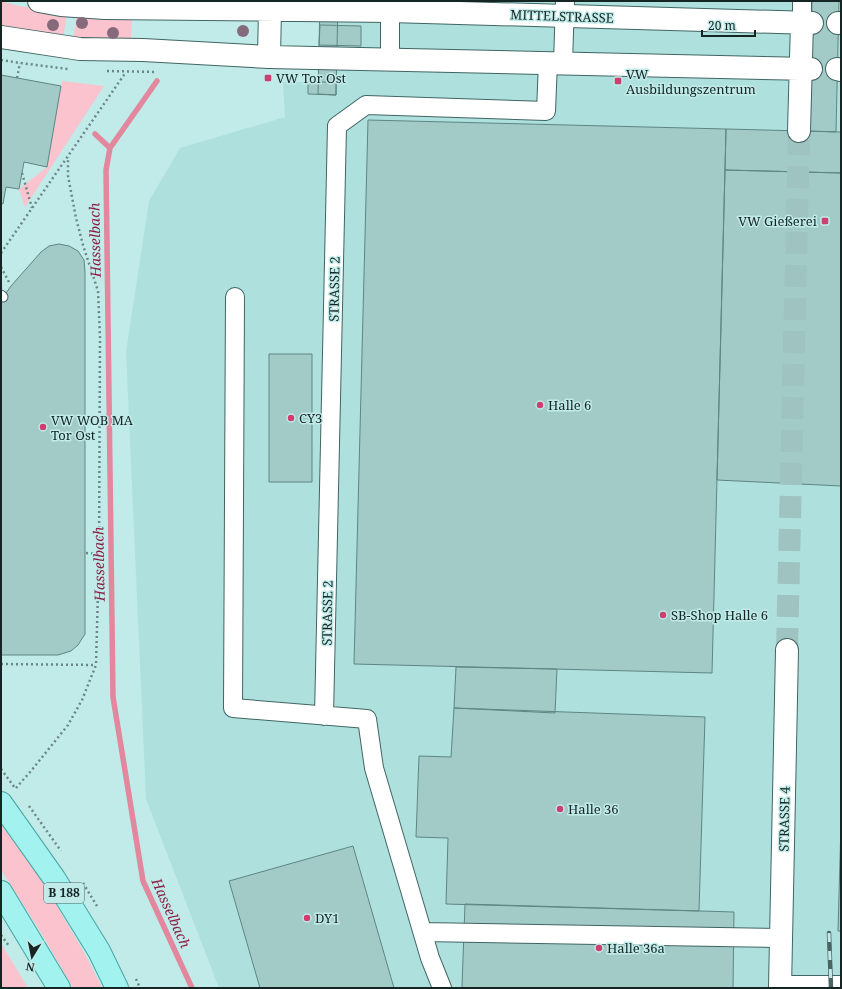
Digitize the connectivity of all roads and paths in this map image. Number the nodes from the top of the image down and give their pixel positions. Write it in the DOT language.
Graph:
graph roads {
  1 [pos="38,1"];
  2 [pos="802,1"];
  3 [pos="61,3"];
  4 [pos="270,9"];
  5 [pos="565,9"];
  6 [pos="390,11"];
  7 [pos="807,23"];
  8 [pos="1,37"];
  9 [pos="135,50"];
  10 [pos="269,57"];
  11 [pos="390,60"];
  12 [pos="20,63"];
  13 [pos="555,63"];
  14 [pos="806,69"];
  15 [pos="17,78"];
  16 [pos="799,131"];
  17 [pos="68,157"];
  18 [pos="22,173"];
  19 [pos="33,208"];
  20 [pos="1,254"];
  21 [pos="1,267"];
  22 [pos="11,286"];
  23 [pos="235,297"];
  24 [pos="86,553"];
  25 [pos="99,554"];
  26 [pos="788,650"];
  27 [pos="1,664"];
  28 [pos="96,664"];
  29 [pos="324,716"];
  30 [pos="1,769"];
  31 [pos="1,803"];
  32 [pos="1,892"];
  33 [pos="423,932"];
  34 [pos="781,938"];
  35 [pos="841,985"];
  36 [pos="780,986"];
  37 [pos="59,988"];
  38 [pos="117,988"];
  39 [pos="442,988"];
  1 -- 3 [label="street, MITTELSTRASSE"];
  2 -- 7 [label="street"];
  3 -- 4 [label="street, MITTELSTRASSE"];
  4 -- 6 [label="street, MITTELSTRASSE"];
  4 -- 10 [label="street"];
  5 -- 6 [label="street, MITTELSTRASSE"];
  5 -- 7 [label="street, MITTELSTRASSE"];
  5 -- 13 [label="street"];
  6 -- 11 [label="street"];
  7 -- 14 [label="street"];
  8 -- 9 [label="street"];
  9 -- 10 [label="street"];
  9 -- 17 [label="path"];
  10 -- 11 [label="street"];
  11 -- 13 [label="street"];
  12 -- 15 [label="path"];
  13 -- 14 [label="street"];
  13 -- 29 [label="street, STRASSE 2"];
  14 -- 16 [label="street"];
  17 -- 19 [label="path"];
  17 -- 25 [label="path"];
  18 -- 19 [label="path"];
  19 -- 20 [label="path"];
  21 -- 22 [label="path"];
  23 -- 29 [label="street"];
  24 -- 25 [label="path"];
  25 -- 28 [label="path"];
  26 -- 34 [label="street, STRASSE 4"];
  27 -- 28 [label="path"];
  28 -- 30 [label="path"];
  29 -- 33 [label="street"];
  31 -- 38 [label="main road, B 188"];
  32 -- 37 [label="main road"];
  33 -- 34 [label="street"];
  33 -- 39 [label="street"];
  34 -- 36 [label="street, STRASSE 4"];
  35 -- 36 [label="street"];
}
